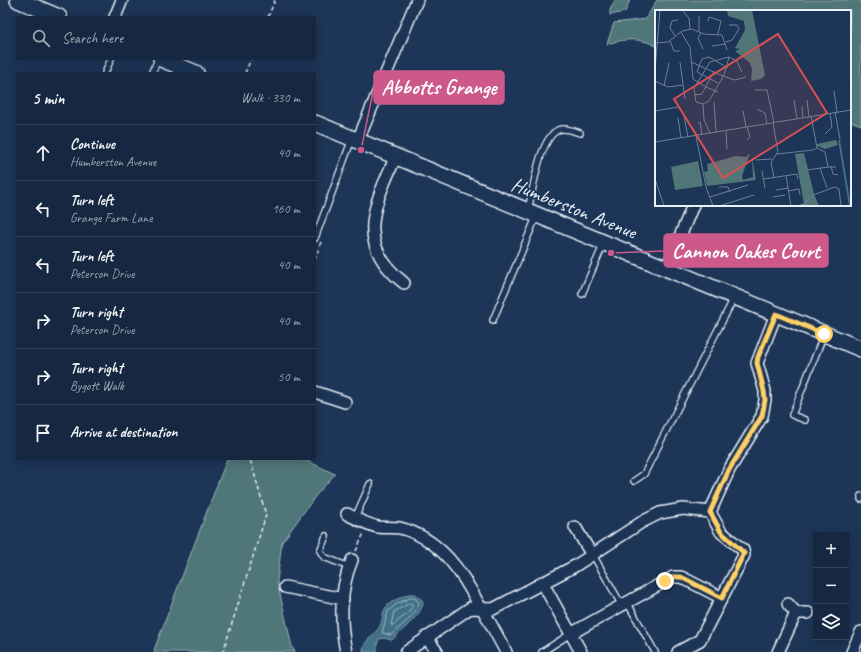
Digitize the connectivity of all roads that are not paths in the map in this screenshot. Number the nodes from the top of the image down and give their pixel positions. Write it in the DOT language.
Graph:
graph roads {
  1 [pos="18,0"];
  2 [pos="122,0"];
  3 [pos="417,0"];
  4 [pos="57,16"];
  5 [pos="115,16"];
  6 [pos="111,60"];
  7 [pos="158,60"];
  8 [pos="164,60"];
  9 [pos="105,72"];
  10 [pos="152,72"];
  11 [pos="194,72"];
  12 [pos="316,123"];
  13 [pos="580,133"];
  14 [pos="355,139"];
  15 [pos="396,156"];
  16 [pos="693,206"];
  17 [pos="532,212"];
  18 [pos="316,236"];
  19 [pos="604,242"];
  20 [pos="667,268"];
  21 [pos="404,283"];
  22 [pos="582,294"];
  23 [pos="734,297"];
  24 [pos="776,314"];
  25 [pos="493,320"];
  26 [pos="824,334"];
  27 [pos="861,350"];
  28 [pos="316,392"];
  29 [pos="345,402"];
  30 [pos="806,420"];
  31 [pos="634,481"];
  32 [pos="370,484"];
  33 [pos="861,496"];
  34 [pos="861,500"];
  35 [pos="710,512"];
  36 [pos="351,516"];
  37 [pos="575,527"];
  38 [pos="326,536"];
  39 [pos="593,555"];
  40 [pos="351,564"];
  41 [pos="542,582"];
  42 [pos="285,587"];
  43 [pos="722,598"];
  44 [pos="343,599"];
  45 [pos="624,603"];
  46 [pos="788,604"];
  47 [pos="481,608"];
  48 [pos="796,613"];
  49 [pos="808,613"];
  50 [pos="861,632"];
  51 [pos="572,633"];
  52 [pos="426,637"];
  53 [pos="346,652"];
  54 [pos="406,652"];
  55 [pos="437,652"];
  56 [pos="506,652"];
  57 [pos="542,652"];
  58 [pos="581,652"];
  59 [pos="656,652"];
  60 [pos="678,652"];
  61 [pos="778,652"];
  62 [pos="852,652"];
  1 -- 4 [label="main road"];
  2 -- 5 [label="street"];
  3 -- 14 [label="street"];
  6 -- 9 [label="lane"];
  7 -- 10 [label="lane"];
  8 -- 11 [label="main road"];
  12 -- 14 [label="main road, Humberston Avenue"];
  13 -- 17 [label="lane"];
  14 -- 15 [label="main road, Humberston Avenue"];
  14 -- 18 [label="lane"];
  15 -- 17 [label="main road, Humberston Avenue"];
  15 -- 21 [label="street"];
  16 -- 20 [label="street"];
  17 -- 19 [label="main road, Humberston Avenue"];
  17 -- 25 [label="lane"];
  19 -- 20 [label="main road, Humberston Avenue"];
  19 -- 22 [label="lane"];
  20 -- 23 [label="main road, Humberston Avenue"];
  23 -- 24 [label="main road, Humberston Avenue"];
  23 -- 31 [label="lane"];
  24 -- 26 [label="main road, Humberston Avenue"];
  24 -- 35 [label="street"];
  26 -- 27 [label="main road, Humberston Avenue"];
  26 -- 30 [label="lane"];
  28 -- 29 [label="street"];
  32 -- 36 [label="lane"];
  33 -- 34 [label="lane"];
  35 -- 39 [label="street"];
  35 -- 43 [label="street"];
  36 -- 47 [label="street"];
  37 -- 39 [label="street"];
  38 -- 40 [label="lane"];
  39 -- 41 [label="street"];
  39 -- 45 [label="lane"];
  40 -- 44 [label="street"];
  41 -- 47 [label="street"];
  41 -- 51 [label="street"];
  42 -- 44 [label="street"];
  43 -- 45 [label="street"];
  43 -- 60 [label="street"];
  44 -- 53 [label="street"];
  45 -- 51 [label="street"];
  45 -- 59 [label="lane"];
  46 -- 48 [label="street"];
  47 -- 52 [label="street"];
  47 -- 56 [label="street"];
  48 -- 49 [label="street"];
  48 -- 61 [label="street"];
  50 -- 62 [label="street"];
  51 -- 57 [label="lane"];
  51 -- 58 [label="street"];
  52 -- 54 [label="street"];
  52 -- 55 [label="street"];
}
